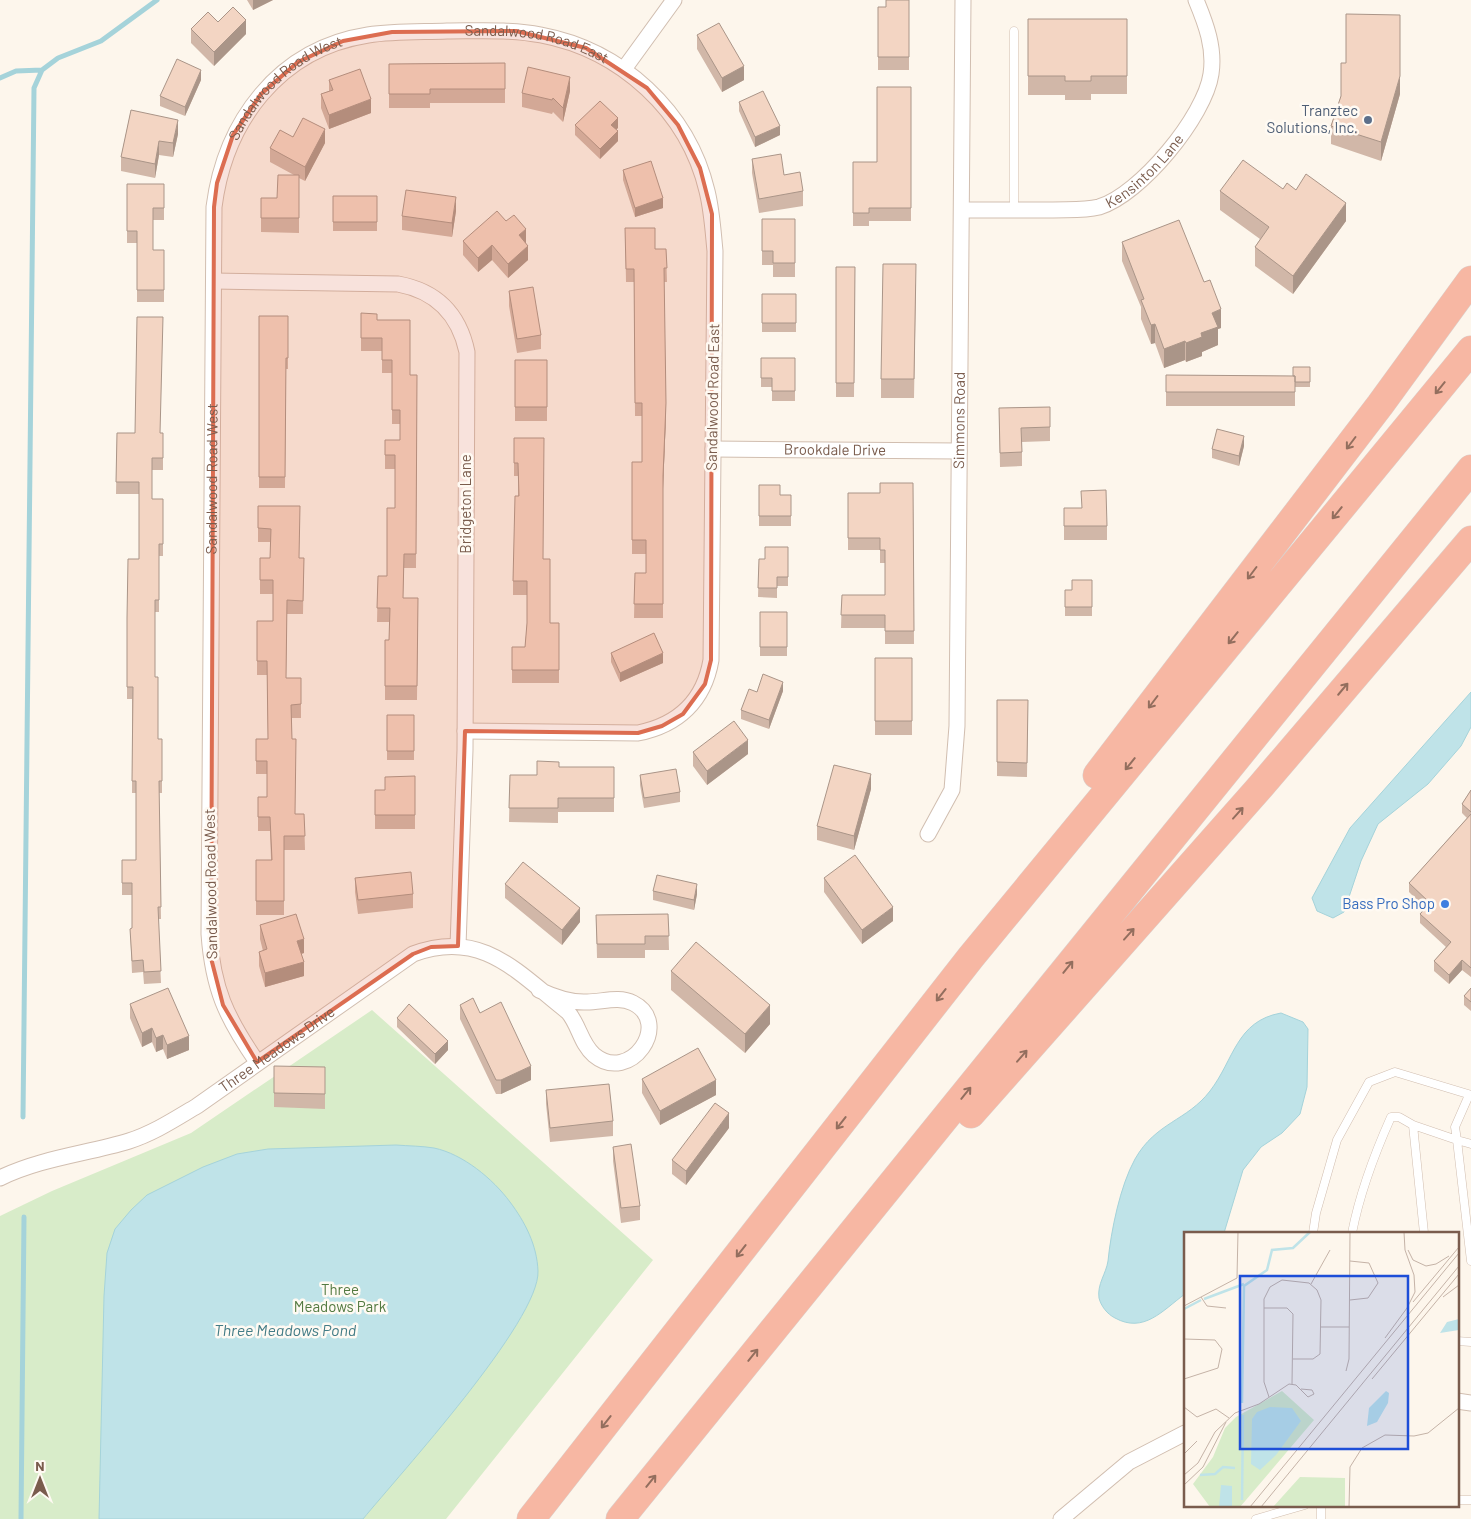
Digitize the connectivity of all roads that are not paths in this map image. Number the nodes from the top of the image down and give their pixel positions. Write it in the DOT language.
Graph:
graph roads {
  1 [pos="674,0"];
  2 [pos="963,0"];
  3 [pos="1196,0"];
  4 [pos="440,31"];
  5 [pos="1014,31"];
  6 [pos="624,69"];
  7 [pos="962,210"];
  8 [pos="1014,210"];
  9 [pos="1471,280"];
  10 [pos="214,281"];
  11 [pos="1471,295"];
  12 [pos="1471,350"];
  13 [pos="1380,405"];
  14 [pos="713,449"];
  15 [pos="959,451"];
  16 [pos="1471,469"];
  17 [pos="1471,540"];
  18 [pos="465,731"];
  19 [pos="928,834"];
  20 [pos="458,946"];
  21 [pos="971,956"];
  22 [pos="540,990"];
  23 [pos="257,1062"];
  24 [pos="1470,1095"];
  25 [pos="1413,1125"];
  26 [pos="1457,1140"];
  27 [pos="1471,1144"];
  28 [pos="0,1178"];
  29 [pos="866,1216"];
  30 [pos="1313,1232"];
  31 [pos="1352,1232"];
  32 [pos="1424,1232"];
  33 [pos="1471,1261"];
  34 [pos="1458,1341"];
  35 [pos="1471,1342"];
  36 [pos="1458,1401"];
  37 [pos="1471,1403"];
  38 [pos="1184,1434"];
  39 [pos="1458,1500"];
  40 [pos="1471,1500"];
  41 [pos="1302,1506"];
  42 [pos="1321,1506"];
  43 [pos="1260,1518"];
  44 [pos="530,1519"];
  45 [pos="620,1519"];
  46 [pos="1061,1519"];
  47 [pos="1321,1519"];
  1 -- 6 [label="street"];
  2 -- 7 [label="street, Simmons Road"];
  3 -- 8 [label="street, Kensinton Lane"];
  4 -- 6 [label="street, Sandalwood Road East"];
  4 -- 10 [label="street, Sandalwood Road West"];
  5 -- 8 [label="lane"];
  6 -- 14 [label="street, Sandalwood Road East"];
  7 -- 8 [label="street, Kensinton Lane"];
  7 -- 15 [label="street, Simmons Road"];
  9 -- 13 [label="highway"];
  10 -- 18 [label="street, Bridgeton Lane"];
  10 -- 23 [label="street, Sandalwood Road West"];
  11 -- 13 [label="highway"];
  12 -- 21 [label="highway, one-way"];
  13 -- 21 [label="highway, one-way"];
  14 -- 15 [label="street, Brookdale Drive"];
  14 -- 18 [label="street, Sandalwood Road East"];
  15 -- 19 [label="street, Simmons Road"];
  29 -- 16 [label="highway, one-way"];
  29 -- 17 [label="highway, one-way"];
  18 -- 20 [label="street, Bridgeton Lane"];
  20 -- 22 [label="street, Three Meadows Drive"];
  20 -- 23 [label="street, Three Meadows Drive"];
  21 -- 44 [label="highway, one-way"];
  22 -- 22 [label="street, Three Meadows Drive"];
  23 -- 28 [label="street, Three Meadows Drive"];
  24 -- 26 [label="lane"];
  24 -- 30 [label="lane"];
  25 -- 26 [label="lane"];
  25 -- 31 [label="lane"];
  25 -- 32 [label="lane"];
  26 -- 27 [label="lane"];
  26 -- 33 [label="lane"];
  45 -- 29 [label="highway, one-way"];
  34 -- 35 [label="lane"];
  36 -- 37 [label="street"];
  38 -- 46 [label="street"];
  39 -- 40 [label="lane"];
  41 -- 43 [label="lane"];
  42 -- 47 [label="lane"];
}
